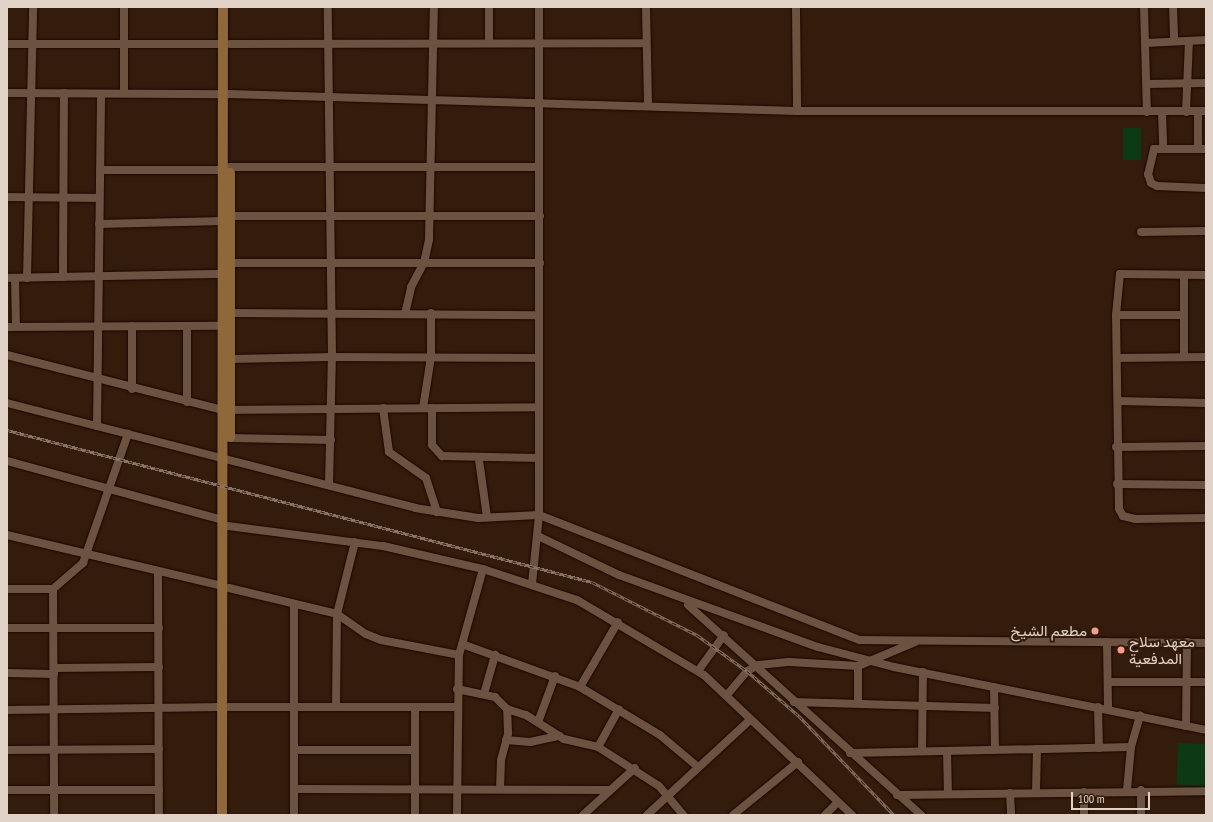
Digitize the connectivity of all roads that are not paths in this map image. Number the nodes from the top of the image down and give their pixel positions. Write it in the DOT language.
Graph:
graph roads {
  1 [pos="33,7"];
  2 [pos="124,7"];
  3 [pos="223,7"];
  4 [pos="229,7"];
  5 [pos="328,7"];
  6 [pos="434,7"];
  7 [pos="489,7"];
  8 [pos="539,7"];
  9 [pos="646,7"];
  10 [pos="796,7"];
  11 [pos="1144,7"];
  12 [pos="1173,7"];
  13 [pos="1206,40"];
  14 [pos="1189,41"];
  15 [pos="539,42"];
  16 [pos="1146,42"];
  17 [pos="1174,42"];
  18 [pos="434,43"];
  19 [pos="489,43"];
  20 [pos="646,43"];
  21 [pos="7,44"];
  22 [pos="33,44"];
  23 [pos="123,44"];
  24 [pos="226,44"];
  25 [pos="330,44"];
  26 [pos="1188,83"];
  27 [pos="1206,83"];
  28 [pos="1147,84"];
  29 [pos="7,93"];
  30 [pos="31,93"];
  31 [pos="64,93"];
  32 [pos="101,94"];
  33 [pos="124,94"];
  34 [pos="226,94"];
  35 [pos="329,98"];
  36 [pos="431,100"];
  37 [pos="539,104"];
  38 [pos="648,106"];
  39 [pos="797,111"];
  40 [pos="1202,111"];
  41 [pos="1147,112"];
  42 [pos="1162,112"];
  43 [pos="1186,112"];
  44 [pos="1163,147"];
  45 [pos="1202,148"];
  46 [pos="430,167"];
  47 [pos="539,167"];
  48 [pos="226,168"];
  49 [pos="330,169"];
  50 [pos="100,170"];
  51 [pos="1206,188"];
  52 [pos="7,197"];
  53 [pos="28,197"];
  54 [pos="63,198"];
  55 [pos="99,198"];
  56 [pos="329,215"];
  57 [pos="430,216"];
  58 [pos="540,216"];
  59 [pos="227,218"];
  60 [pos="99,224"];
  61 [pos="1206,231"];
  62 [pos="1140,232"];
  63 [pos="230,263"];
  64 [pos="330,263"];
  65 [pos="424,263"];
  66 [pos="540,263"];
  67 [pos="224,274"];
  68 [pos="1184,275"];
  69 [pos="1206,275"];
  70 [pos="98,276"];
  71 [pos="63,277"];
  72 [pos="11,278"];
  73 [pos="27,278"];
  74 [pos="231,312"];
  75 [pos="430,313"];
  76 [pos="405,314"];
  77 [pos="330,315"];
  78 [pos="539,315"];
  79 [pos="1116,315"];
  80 [pos="1184,315"];
  81 [pos="11,326"];
  82 [pos="98,326"];
  83 [pos="132,326"];
  84 [pos="187,326"];
  85 [pos="223,326"];
  86 [pos="7,355"];
  87 [pos="332,357"];
  88 [pos="431,357"];
  89 [pos="1184,357"];
  90 [pos="1206,357"];
  91 [pos="539,358"];
  92 [pos="1117,358"];
  93 [pos="230,359"];
  94 [pos="98,381"];
  95 [pos="132,389"];
  96 [pos="1118,401"];
  97 [pos="187,402"];
  98 [pos="7,403"];
  99 [pos="1206,403"];
  100 [pos="538,407"];
  101 [pos="333,408"];
  102 [pos="383,408"];
  103 [pos="423,408"];
  104 [pos="432,408"];
  105 [pos="227,410"];
  106 [pos="97,426"];
  107 [pos="128,434"];
  108 [pos="230,438"];
  109 [pos="331,440"];
  110 [pos="1206,446"];
  111 [pos="1116,447"];
  112 [pos="539,458"];
  113 [pos="479,460"];
  114 [pos="7,461"];
  115 [pos="226,461"];
  116 [pos="329,484"];
  117 [pos="1117,484"];
  118 [pos="1206,485"];
  119 [pos="107,487"];
  120 [pos="437,512"];
  121 [pos="539,515"];
  122 [pos="487,517"];
  123 [pos="1206,518"];
  124 [pos="225,523"];
  125 [pos="7,535"];
  126 [pos="538,536"];
  127 [pos="355,542"];
  128 [pos="87,557"];
  129 [pos="483,569"];
  130 [pos="158,572"];
  131 [pos="532,584"];
  132 [pos="225,587"];
  133 [pos="53,588"];
  134 [pos="7,589"];
  135 [pos="683,600"];
  136 [pos="294,604"];
  137 [pos="337,614"];
  138 [pos="618,622"];
  139 [pos="7,628"];
  140 [pos="54,628"];
  141 [pos="159,628"];
  142 [pos="724,635"];
  143 [pos="916,641"];
  144 [pos="1107,642"];
  145 [pos="1187,642"];
  146 [pos="1206,643"];
  147 [pos="462,644"];
  148 [pos="459,655"];
  149 [pos="495,655"];
  150 [pos="870,661"];
  151 [pos="759,665"];
  152 [pos="858,666"];
  153 [pos="159,667"];
  154 [pos="54,671"];
  155 [pos="698,671"];
  156 [pos="923,672"];
  157 [pos="7,673"];
  158 [pos="555,676"];
  159 [pos="1108,682"];
  160 [pos="1187,682"];
  161 [pos="1206,682"];
  162 [pos="580,687"];
  163 [pos="994,687"];
  164 [pos="457,689"];
  165 [pos="484,694"];
  166 [pos="727,695"];
  167 [pos="794,702"];
  168 [pos="858,702"];
  169 [pos="226,707"];
  170 [pos="296,707"];
  171 [pos="336,707"];
  172 [pos="415,707"];
  173 [pos="922,707"];
  174 [pos="1098,707"];
  175 [pos="159,708"];
  176 [pos="458,708"];
  177 [pos="994,708"];
  178 [pos="507,709"];
  179 [pos="619,709"];
  180 [pos="1108,709"];
  181 [pos="7,710"];
  182 [pos="54,710"];
  183 [pos="1140,715"];
  184 [pos="750,720"];
  185 [pos="538,722"];
  186 [pos="1186,726"];
  187 [pos="1206,730"];
  188 [pos="558,736"];
  189 [pos="506,740"];
  190 [pos="1131,747"];
  191 [pos="598,748"];
  192 [pos="1099,748"];
  193 [pos="159,749"];
  194 [pos="996,749"];
  195 [pos="1037,749"];
  196 [pos="7,750"];
  197 [pos="55,750"];
  198 [pos="295,750"];
  199 [pos="414,750"];
  200 [pos="922,751"];
  201 [pos="947,751"];
  202 [pos="850,753"];
  203 [pos="798,762"];
  204 [pos="698,767"];
  205 [pos="635,768"];
  206 [pos="456,788"];
  207 [pos="295,789"];
  208 [pos="415,789"];
  209 [pos="500,789"];
  210 [pos="7,790"];
  211 [pos="55,790"];
  212 [pos="160,790"];
  213 [pos="609,790"];
  214 [pos="1127,790"];
  215 [pos="1141,790"];
  216 [pos="1206,791"];
  217 [pos="1010,792"];
  218 [pos="1036,792"];
  219 [pos="1084,792"];
  220 [pos="948,794"];
  221 [pos="897,795"];
  222 [pos="668,796"];
  223 [pos="838,802"];
  224 [pos="54,815"];
  225 [pos="159,815"];
  226 [pos="222,815"];
  227 [pos="229,815"];
  228 [pos="294,815"];
  229 [pos="415,815"];
  230 [pos="457,815"];
  231 [pos="583,815"];
  232 [pos="647,815"];
  233 [pos="684,815"];
  234 [pos="733,815"];
  235 [pos="825,815"];
  236 [pos="852,815"];
  237 [pos="921,815"];
  238 [pos="1011,815"];
  239 [pos="1084,815"];
  240 [pos="1141,815"];
  1 -- 22 [label="street"];
  2 -- 23 [label="street"];
  3 -- 24 [label="main road"];
  4 -- 24 [label="main road"];
  5 -- 25 [label="street"];
  6 -- 18 [label="street"];
  7 -- 19 [label="street"];
  8 -- 15 [label="street"];
  9 -- 20 [label="street"];
  10 -- 39 [label="street"];
  11 -- 16 [label="street"];
  12 -- 17 [label="street"];
  13 -- 14 [label="street"];
  14 -- 17 [label="street"];
  14 -- 26 [label="street"];
  15 -- 19 [label="street"];
  15 -- 20 [label="street"];
  15 -- 37 [label="street"];
  16 -- 17 [label="street"];
  16 -- 28 [label="street"];
  18 -- 19 [label="street"];
  18 -- 25 [label="street"];
  18 -- 36 [label="street"];
  20 -- 38 [label="street"];
  21 -- 22 [label="street"];
  22 -- 23 [label="street"];
  22 -- 30 [label="street"];
  23 -- 24 [label="street"];
  23 -- 33 [label="street"];
  24 -- 25 [label="street"];
  24 -- 34 [label="main road"];
  25 -- 35 [label="street"];
  26 -- 27 [label="street"];
  26 -- 28 [label="street"];
  26 -- 43 [label="street"];
  28 -- 41 [label="street"];
  29 -- 30 [label="street"];
  30 -- 31 [label="street"];
  30 -- 53 [label="street"];
  31 -- 32 [label="street"];
  31 -- 54 [label="street"];
  32 -- 33 [label="street"];
  32 -- 50 [label="street"];
  33 -- 34 [label="street"];
  34 -- 35 [label="street"];
  34 -- 48 [label="main road"];
  35 -- 36 [label="street"];
  35 -- 49 [label="street"];
  36 -- 37 [label="street"];
  36 -- 46 [label="street"];
  37 -- 38 [label="street"];
  37 -- 47 [label="street"];
  38 -- 39 [label="street"];
  39 -- 41 [label="street"];
  40 -- 43 [label="street"];
  40 -- 45 [label="street"];
  41 -- 42 [label="street"];
  42 -- 43 [label="street"];
  42 -- 44 [label="street"];
  44 -- 45 [label="street"];
  44 -- 51 [label="street"];
  46 -- 47 [label="street"];
  46 -- 49 [label="street"];
  46 -- 57 [label="street"];
  47 -- 58 [label="street"];
  48 -- 49 [label="street"];
  48 -- 50 [label="street"];
  48 -- 59 [label="main road"];
  49 -- 56 [label="street"];
  50 -- 55 [label="street"];
  52 -- 53 [label="street"];
  53 -- 54 [label="street"];
  53 -- 73 [label="street"];
  54 -- 55 [label="street"];
  54 -- 71 [label="street"];
  55 -- 60 [label="street"];
  56 -- 57 [label="street"];
  56 -- 59 [label="street"];
  56 -- 64 [label="street"];
  57 -- 58 [label="street"];
  57 -- 65 [label="street"];
  58 -- 66 [label="street"];
  59 -- 60 [label="street"];
  59 -- 63 [label="main road"];
  59 -- 67 [label="main road"];
  60 -- 70 [label="street"];
  61 -- 62 [label="street"];
  63 -- 64 [label="street"];
  63 -- 74 [label="main road"];
  64 -- 65 [label="street"];
  64 -- 77 [label="street"];
  65 -- 66 [label="street"];
  65 -- 76 [label="street"];
  66 -- 78 [label="street"];
  67 -- 70 [label="street"];
  67 -- 85 [label="main road"];
  68 -- 69 [label="street"];
  68 -- 79 [label="street"];
  68 -- 80 [label="street"];
  70 -- 71 [label="street"];
  70 -- 82 [label="street"];
  71 -- 73 [label="street"];
  72 -- 73 [label="street"];
  72 -- 81 [label="street"];
  74 -- 77 [label="street"];
  74 -- 93 [label="main road"];
  75 -- 76 [label="street"];
  75 -- 78 [label="street"];
  75 -- 88 [label="street"];
  76 -- 77 [label="street"];
  77 -- 87 [label="street"];
  78 -- 91 [label="street"];
  79 -- 80 [label="street"];
  79 -- 92 [label="street"];
  80 -- 89 [label="street"];
  81 -- 82 [label="street"];
  82 -- 83 [label="street"];
  82 -- 94 [label="street"];
  83 -- 84 [label="street"];
  83 -- 95 [label="street"];
  84 -- 85 [label="street"];
  84 -- 97 [label="street"];
  85 -- 105 [label="main road"];
  86 -- 94 [label="street"];
  87 -- 88 [label="street"];
  87 -- 93 [label="street"];
  87 -- 101 [label="street"];
  88 -- 91 [label="street"];
  88 -- 103 [label="street"];
  89 -- 90 [label="street"];
  89 -- 92 [label="street"];
  91 -- 100 [label="street"];
  92 -- 96 [label="street"];
  93 -- 105 [label="main road"];
  94 -- 95 [label="street"];
  94 -- 106 [label="street"];
  95 -- 97 [label="street"];
  96 -- 99 [label="street"];
  96 -- 111 [label="street"];
  97 -- 105 [label="street"];
  98 -- 106 [label="street"];
  100 -- 104 [label="street"];
  100 -- 112 [label="street"];
  101 -- 102 [label="street"];
  101 -- 105 [label="street"];
  101 -- 109 [label="street"];
  102 -- 103 [label="street"];
  102 -- 120 [label="street"];
  103 -- 104 [label="street"];
  104 -- 113 [label="street"];
  105 -- 108 [label="main road"];
  105 -- 115 [label="main road"];
  106 -- 107 [label="street"];
  107 -- 115 [label="street"];
  107 -- 119 [label="street"];
  108 -- 109 [label="street"];
  108 -- 115 [label="main road"];
  109 -- 116 [label="street"];
  110 -- 111 [label="street"];
  111 -- 117 [label="street"];
  112 -- 113 [label="street"];
  112 -- 121 [label="street"];
  113 -- 122 [label="street"];
  114 -- 119 [label="street"];
  115 -- 116 [label="street"];
  115 -- 124 [label="main road"];
  116 -- 120 [label="street"];
  117 -- 118 [label="street"];
  117 -- 123 [label="street"];
  119 -- 124 [label="street"];
  119 -- 128 [label="street"];
  120 -- 122 [label="street"];
  121 -- 122 [label="street"];
  121 -- 126 [label="street"];
  121 -- 143 [label="street"];
  124 -- 127 [label="street"];
  124 -- 132 [label="main road"];
  125 -- 128 [label="street"];
  126 -- 131 [label="street"];
  126 -- 135 [label="street"];
  127 -- 129 [label="street"];
  127 -- 137 [label="street"];
  128 -- 130 [label="street"];
  128 -- 133 [label="street"];
  129 -- 131 [label="street"];
  129 -- 147 [label="street"];
  130 -- 132 [label="street"];
  130 -- 141 [label="street"];
  131 -- 138 [label="street"];
  132 -- 136 [label="street"];
  132 -- 169 [label="main road"];
  133 -- 134 [label="street"];
  133 -- 140 [label="street"];
  135 -- 142 [label="street"];
  135 -- 150 [label="street"];
  136 -- 137 [label="street"];
  136 -- 170 [label="street"];
  137 -- 148 [label="street"];
  137 -- 171 [label="street"];
  138 -- 155 [label="street"];
  138 -- 162 [label="street"];
  139 -- 140 [label="street"];
  140 -- 141 [label="street"];
  140 -- 154 [label="street"];
  141 -- 153 [label="street"];
  142 -- 151 [label="street"];
  142 -- 155 [label="street"];
  143 -- 144 [label="street"];
  143 -- 150 [label="street"];
  144 -- 145 [label="street"];
  144 -- 159 [label="street"];
  145 -- 146 [label="street"];
  145 -- 160 [label="street"];
  147 -- 148 [label="street"];
  147 -- 149 [label="street"];
  148 -- 164 [label="street"];
  149 -- 158 [label="street"];
  149 -- 165 [label="street"];
  150 -- 152 [label="street"];
  150 -- 156 [label="street"];
  151 -- 152 [label="street"];
  151 -- 166 [label="street"];
  151 -- 167 [label="street"];
  152 -- 168 [label="street"];
  153 -- 154 [label="street"];
  153 -- 175 [label="street"];
  154 -- 157 [label="street"];
  154 -- 182 [label="street"];
  155 -- 166 [label="street"];
  156 -- 163 [label="street"];
  156 -- 173 [label="street"];
  158 -- 162 [label="street"];
  158 -- 185 [label="street"];
  159 -- 160 [label="street"];
  159 -- 180 [label="street"];
  160 -- 161 [label="street"];
  160 -- 186 [label="street"];
  162 -- 179 [label="street"];
  163 -- 174 [label="street"];
  163 -- 177 [label="street"];
  164 -- 165 [label="street"];
  164 -- 176 [label="street"];
  165 -- 178 [label="street"];
  166 -- 184 [label="street"];
  167 -- 168 [label="street"];
  167 -- 202 [label="street"];
  168 -- 173 [label="street"];
  169 -- 170 [label="street"];
  169 -- 175 [label="street"];
  169 -- 226 [label="main road"];
  169 -- 227 [label="main road"];
  170 -- 171 [label="street"];
  170 -- 198 [label="street"];
  171 -- 172 [label="street"];
  172 -- 176 [label="street"];
  172 -- 199 [label="street"];
  173 -- 177 [label="street"];
  173 -- 200 [label="street"];
  174 -- 180 [label="street"];
  174 -- 192 [label="street"];
  175 -- 182 [label="street"];
  175 -- 193 [label="street"];
  176 -- 206 [label="street"];
  177 -- 194 [label="street"];
  178 -- 185 [label="street"];
  178 -- 189 [label="street"];
  179 -- 191 [label="street"];
  179 -- 204 [label="street"];
  180 -- 183 [label="street"];
  181 -- 182 [label="street"];
  182 -- 197 [label="street"];
  183 -- 186 [label="street"];
  183 -- 190 [label="street"];
  184 -- 203 [label="street"];
  184 -- 204 [label="street"];
  185 -- 188 [label="street"];
  186 -- 187 [label="street"];
  188 -- 189 [label="street"];
  188 -- 191 [label="street"];
  189 -- 209 [label="street"];
  190 -- 192 [label="street"];
  190 -- 214 [label="street"];
  191 -- 205 [label="street"];
  192 -- 195 [label="street"];
  193 -- 197 [label="street"];
  193 -- 212 [label="street"];
  194 -- 195 [label="street"];
  194 -- 201 [label="street"];
  195 -- 218 [label="street"];
  196 -- 197 [label="street"];
  197 -- 211 [label="street"];
  198 -- 199 [label="street"];
  198 -- 207 [label="street"];
  199 -- 208 [label="street"];
  200 -- 201 [label="street"];
  200 -- 202 [label="street"];
  201 -- 220 [label="street"];
  202 -- 221 [label="street"];
  203 -- 223 [label="street"];
  203 -- 234 [label="street"];
  204 -- 222 [label="street"];
  205 -- 213 [label="street"];
  205 -- 222 [label="street"];
  206 -- 208 [label="street"];
  206 -- 209 [label="street"];
  206 -- 230 [label="street"];
  207 -- 208 [label="street"];
  207 -- 228 [label="street"];
  208 -- 229 [label="street"];
  209 -- 213 [label="street"];
  210 -- 211 [label="street"];
  211 -- 212 [label="street"];
  211 -- 224 [label="street"];
  212 -- 225 [label="street"];
  213 -- 231 [label="street"];
  214 -- 215 [label="street"];
  214 -- 219 [label="street"];
  215 -- 216 [label="street"];
  215 -- 240 [label="street"];
  217 -- 218 [label="street"];
  217 -- 220 [label="street"];
  217 -- 238 [label="street"];
  218 -- 219 [label="street"];
  219 -- 239 [label="street"];
  220 -- 221 [label="street"];
  221 -- 237 [label="street"];
  222 -- 232 [label="street"];
  222 -- 233 [label="street"];
  223 -- 235 [label="street"];
  223 -- 236 [label="street"];
}
